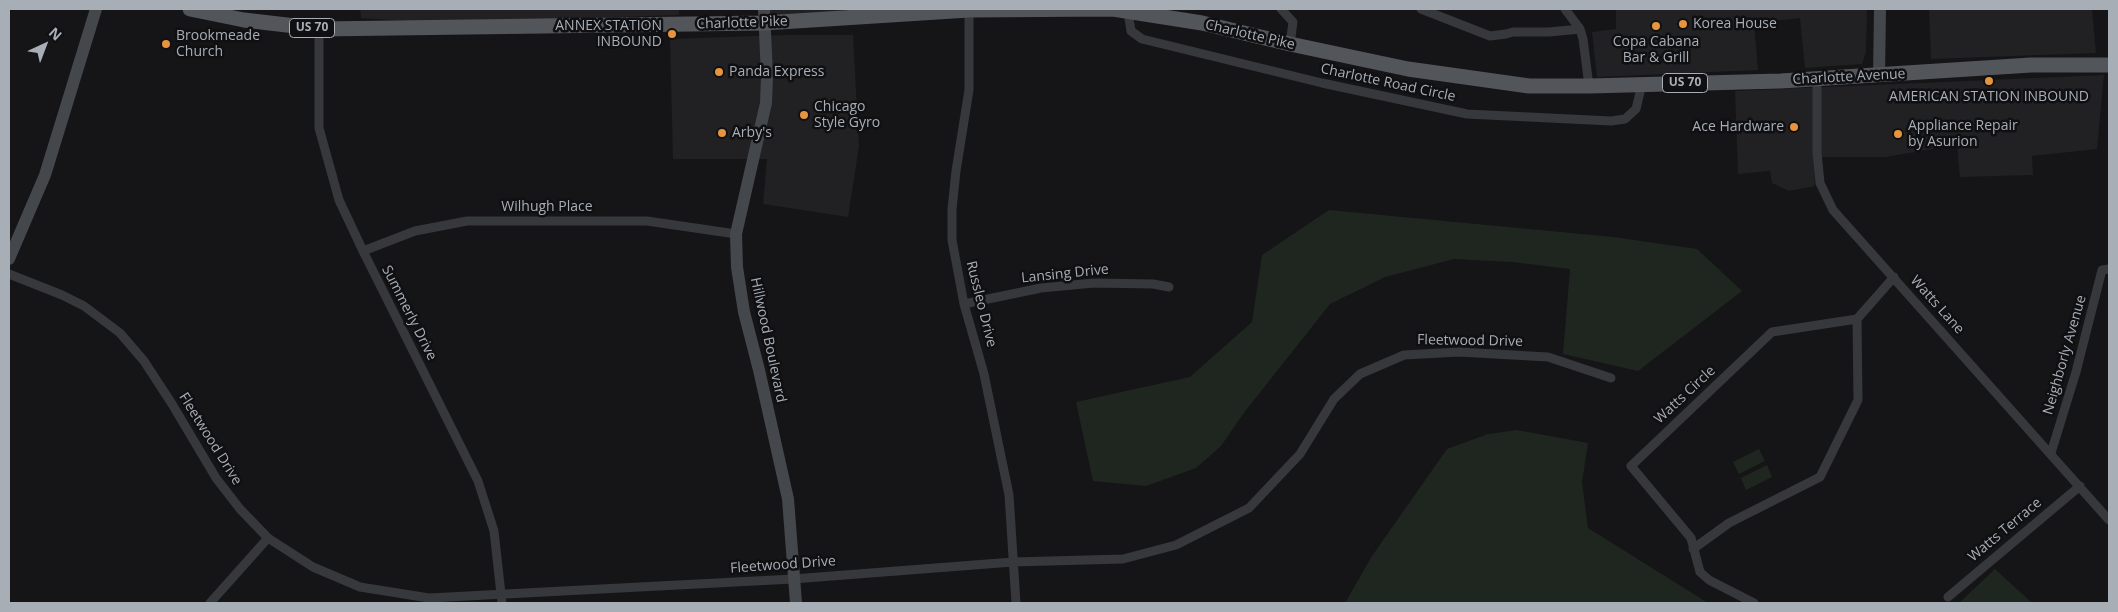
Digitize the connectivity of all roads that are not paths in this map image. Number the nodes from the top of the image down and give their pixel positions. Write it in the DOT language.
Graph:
graph roads {
  1 [pos="96,9"];
  2 [pos="190,9"];
  3 [pos="1045,9"];
  4 [pos="1281,9"];
  5 [pos="1422,9"];
  6 [pos="1565,9"];
  7 [pos="1880,9"];
  8 [pos="969,10"];
  9 [pos="1128,12"];
  10 [pos="764,16"];
  11 [pos="319,29"];
  12 [pos="1580,29"];
  13 [pos="1290,44"];
  14 [pos="2109,65"];
  15 [pos="1879,76"];
  16 [pos="1817,79"];
  17 [pos="1642,84"];
  18 [pos="1589,86"];
  19 [pos="736,234"];
  20 [pos="363,251"];
  21 [pos="9,258"];
  22 [pos="2109,270"];
  23 [pos="9,274"];
  24 [pos="1894,278"];
  25 [pos="1169,286"];
  26 [pos="964,304"];
  27 [pos="1857,319"];
  28 [pos="1612,378"];
  29 [pos="2051,453"];
  30 [pos="2080,486"];
  31 [pos="2109,520"];
  32 [pos="268,538"];
  33 [pos="1694,549"];
  34 [pos="1013,562"];
  35 [pos="793,579"];
  36 [pos="1948,596"];
  37 [pos="502,599"];
  38 [pos="210,603"];
  39 [pos="796,603"];
  40 [pos="1016,603"];
  41 [pos="1754,603"];
  1 -- 21 [label="street"];
  2 -- 11 [label="main road, Charlotte Pike / US 70"];
  3 -- 8 [label="main road, Charlotte Pike / US 70"];
  3 -- 9 [label="main road, Charlotte Pike / US 70"];
  4 -- 13 [label="street"];
  5 -- 12 [label="street"];
  6 -- 12 [label="street"];
  7 -- 15 [label="street"];
  8 -- 10 [label="main road, Charlotte Pike / US 70"];
  8 -- 26 [label="street, Russleo Drive"];
  9 -- 13 [label="main road, Charlotte Pike / US 70"];
  9 -- 17 [label="street, Charlotte Road Circle"];
  10 -- 11 [label="main road, Charlotte Pike / US 70"];
  10 -- 19 [label="street, Hillwood Boulevard"];
  11 -- 20 [label="street, Summerly Drive"];
  12 -- 18 [label="street"];
  13 -- 18 [label="main road, Charlotte Pike / US 70"];
  14 -- 15 [label="main road, Charlotte Avenue / US 70"];
  15 -- 16 [label="main road, Charlotte Avenue / US 70"];
  16 -- 17 [label="main road, Charlotte Avenue / US 70"];
  16 -- 24 [label="street, Watts Lane"];
  17 -- 18 [label="main road, Charlotte Avenue / US 70"];
  19 -- 20 [label="street, Wilhugh Place"];
  19 -- 35 [label="street, Hillwood Boulevard"];
  20 -- 37 [label="street, Summerly Drive"];
  22 -- 29 [label="street, Neighborly Avenue"];
  23 -- 32 [label="street, Fleetwood Drive"];
  24 -- 27 [label="street"];
  24 -- 29 [label="street, Watts Lane"];
  25 -- 26 [label="street, Lansing Drive"];
  26 -- 34 [label="street, Russleo Drive"];
  27 -- 33 [label="street"];
  27 -- 33 [label="street, Watts Circle"];
  28 -- 34 [label="street, Fleetwood Drive"];
  29 -- 30 [label="street, Watts Lane"];
  30 -- 31 [label="street, Watts Lane"];
  30 -- 36 [label="street, Watts Terrace"];
  32 -- 37 [label="street, Fleetwood Drive"];
  32 -- 38 [label="street"];
  33 -- 41 [label="street, Watts Circle"];
  34 -- 35 [label="street, Fleetwood Drive"];
  34 -- 40 [label="street, Russleo Drive"];
  35 -- 37 [label="street, Fleetwood Drive"];
  35 -- 39 [label="street, Hillwood Boulevard"];
}
